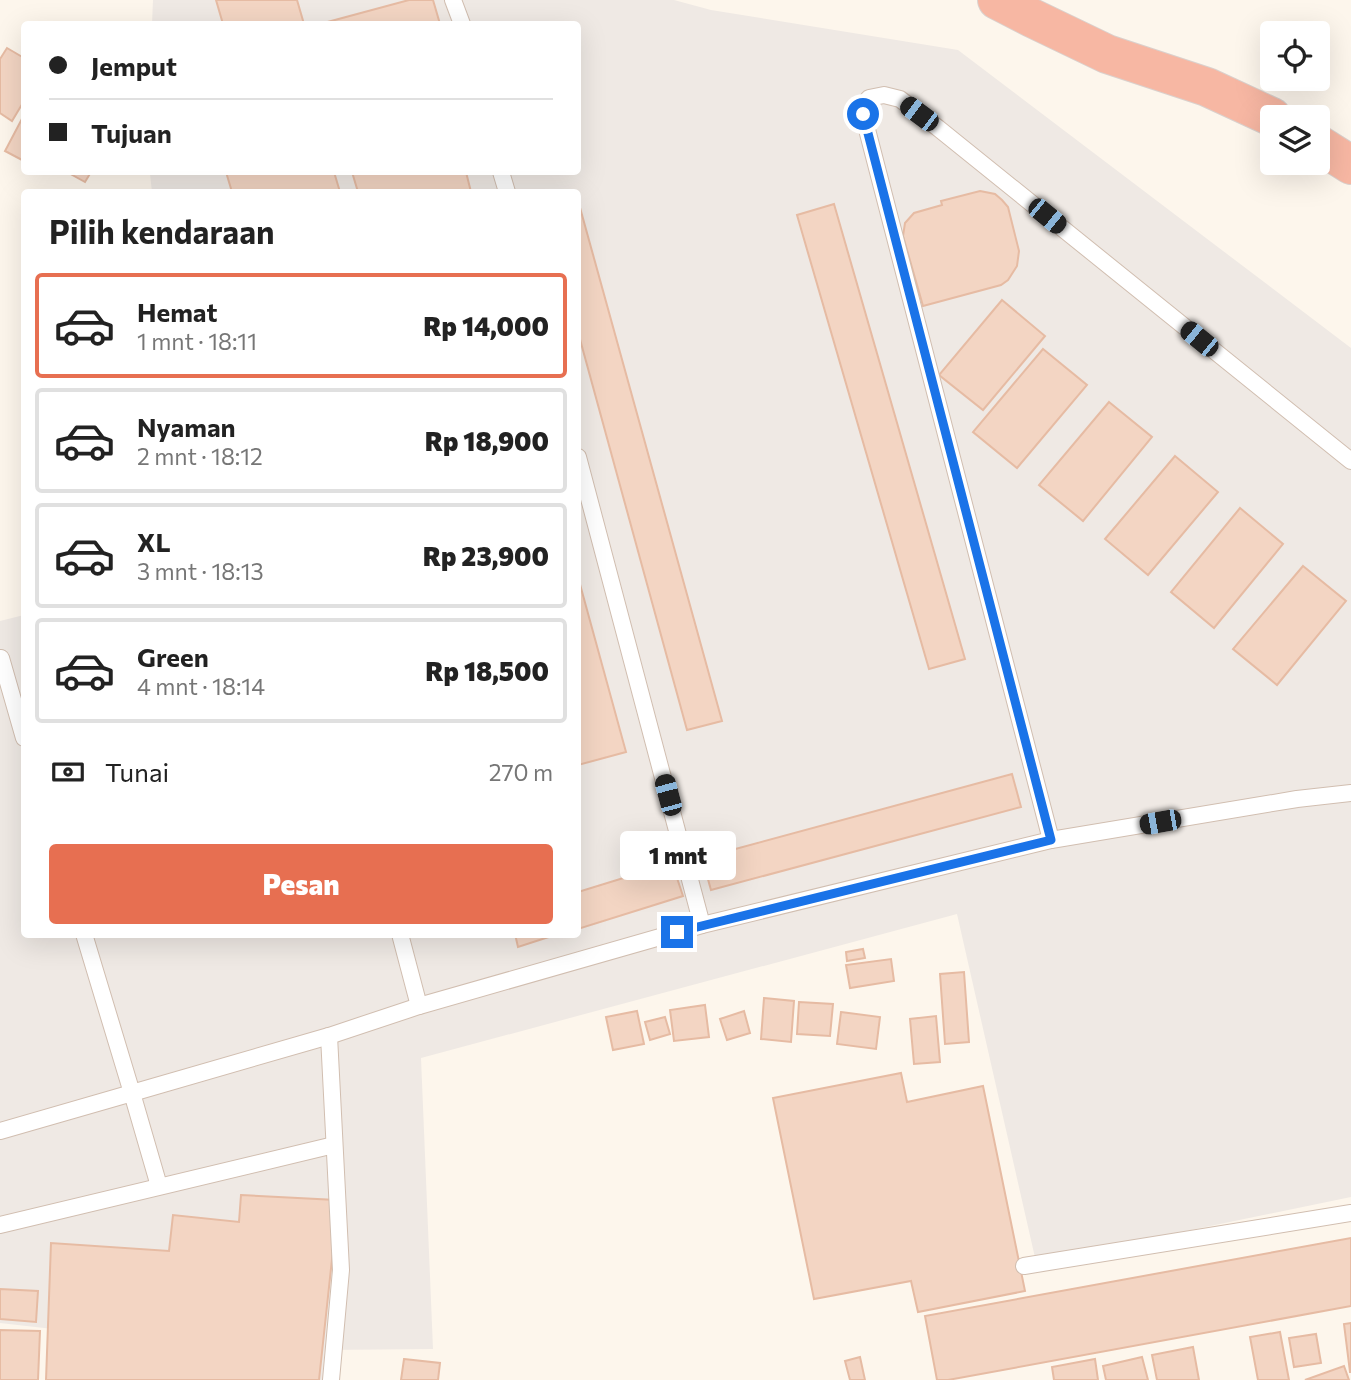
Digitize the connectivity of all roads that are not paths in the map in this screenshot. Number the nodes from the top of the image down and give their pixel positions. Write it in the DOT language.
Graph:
graph roads {
  1 [pos="453,0"];
  2 [pos="997,0"];
  3 [pos="461,21"];
  4 [pos="1260,111"];
  5 [pos="1330,151"];
  6 [pos="1351,164"];
  7 [pos="1351,461"];
  8 [pos="581,468"];
  9 [pos="1,658"];
  10 [pos="21,728"];
  11 [pos="1351,793"];
  12 [pos="1051,840"];
  13 [pos="702,925"];
  14 [pos="85,938"];
  15 [pos="401,938"];
  16 [pos="419,1006"];
  17 [pos="329,1035"];
  18 [pos="132,1093"];
  19 [pos="0,1132"];
  20 [pos="334,1145"];
  21 [pos="159,1186"];
  22 [pos="1351,1213"];
  23 [pos="0,1225"];
  24 [pos="1024,1266"];
  25 [pos="331,1380"];
  1 -- 3 [label="lane"];
  2 -- 4 [label="highway"];
  5 -- 6 [label="highway"];
  7 -- 12 [label="lane"];
  8 -- 13 [label="lane"];
  9 -- 10 [label="lane"];
  11 -- 12 [label="lane"];
  12 -- 13 [label="lane"];
  13 -- 16 [label="lane"];
  14 -- 18 [label="lane"];
  15 -- 16 [label="lane"];
  16 -- 17 [label="lane"];
  17 -- 18 [label="lane"];
  17 -- 20 [label="lane"];
  18 -- 19 [label="lane"];
  18 -- 21 [label="lane"];
  20 -- 21 [label="lane"];
  20 -- 25 [label="lane"];
  21 -- 23 [label="lane"];
  22 -- 24 [label="lane"];
}
